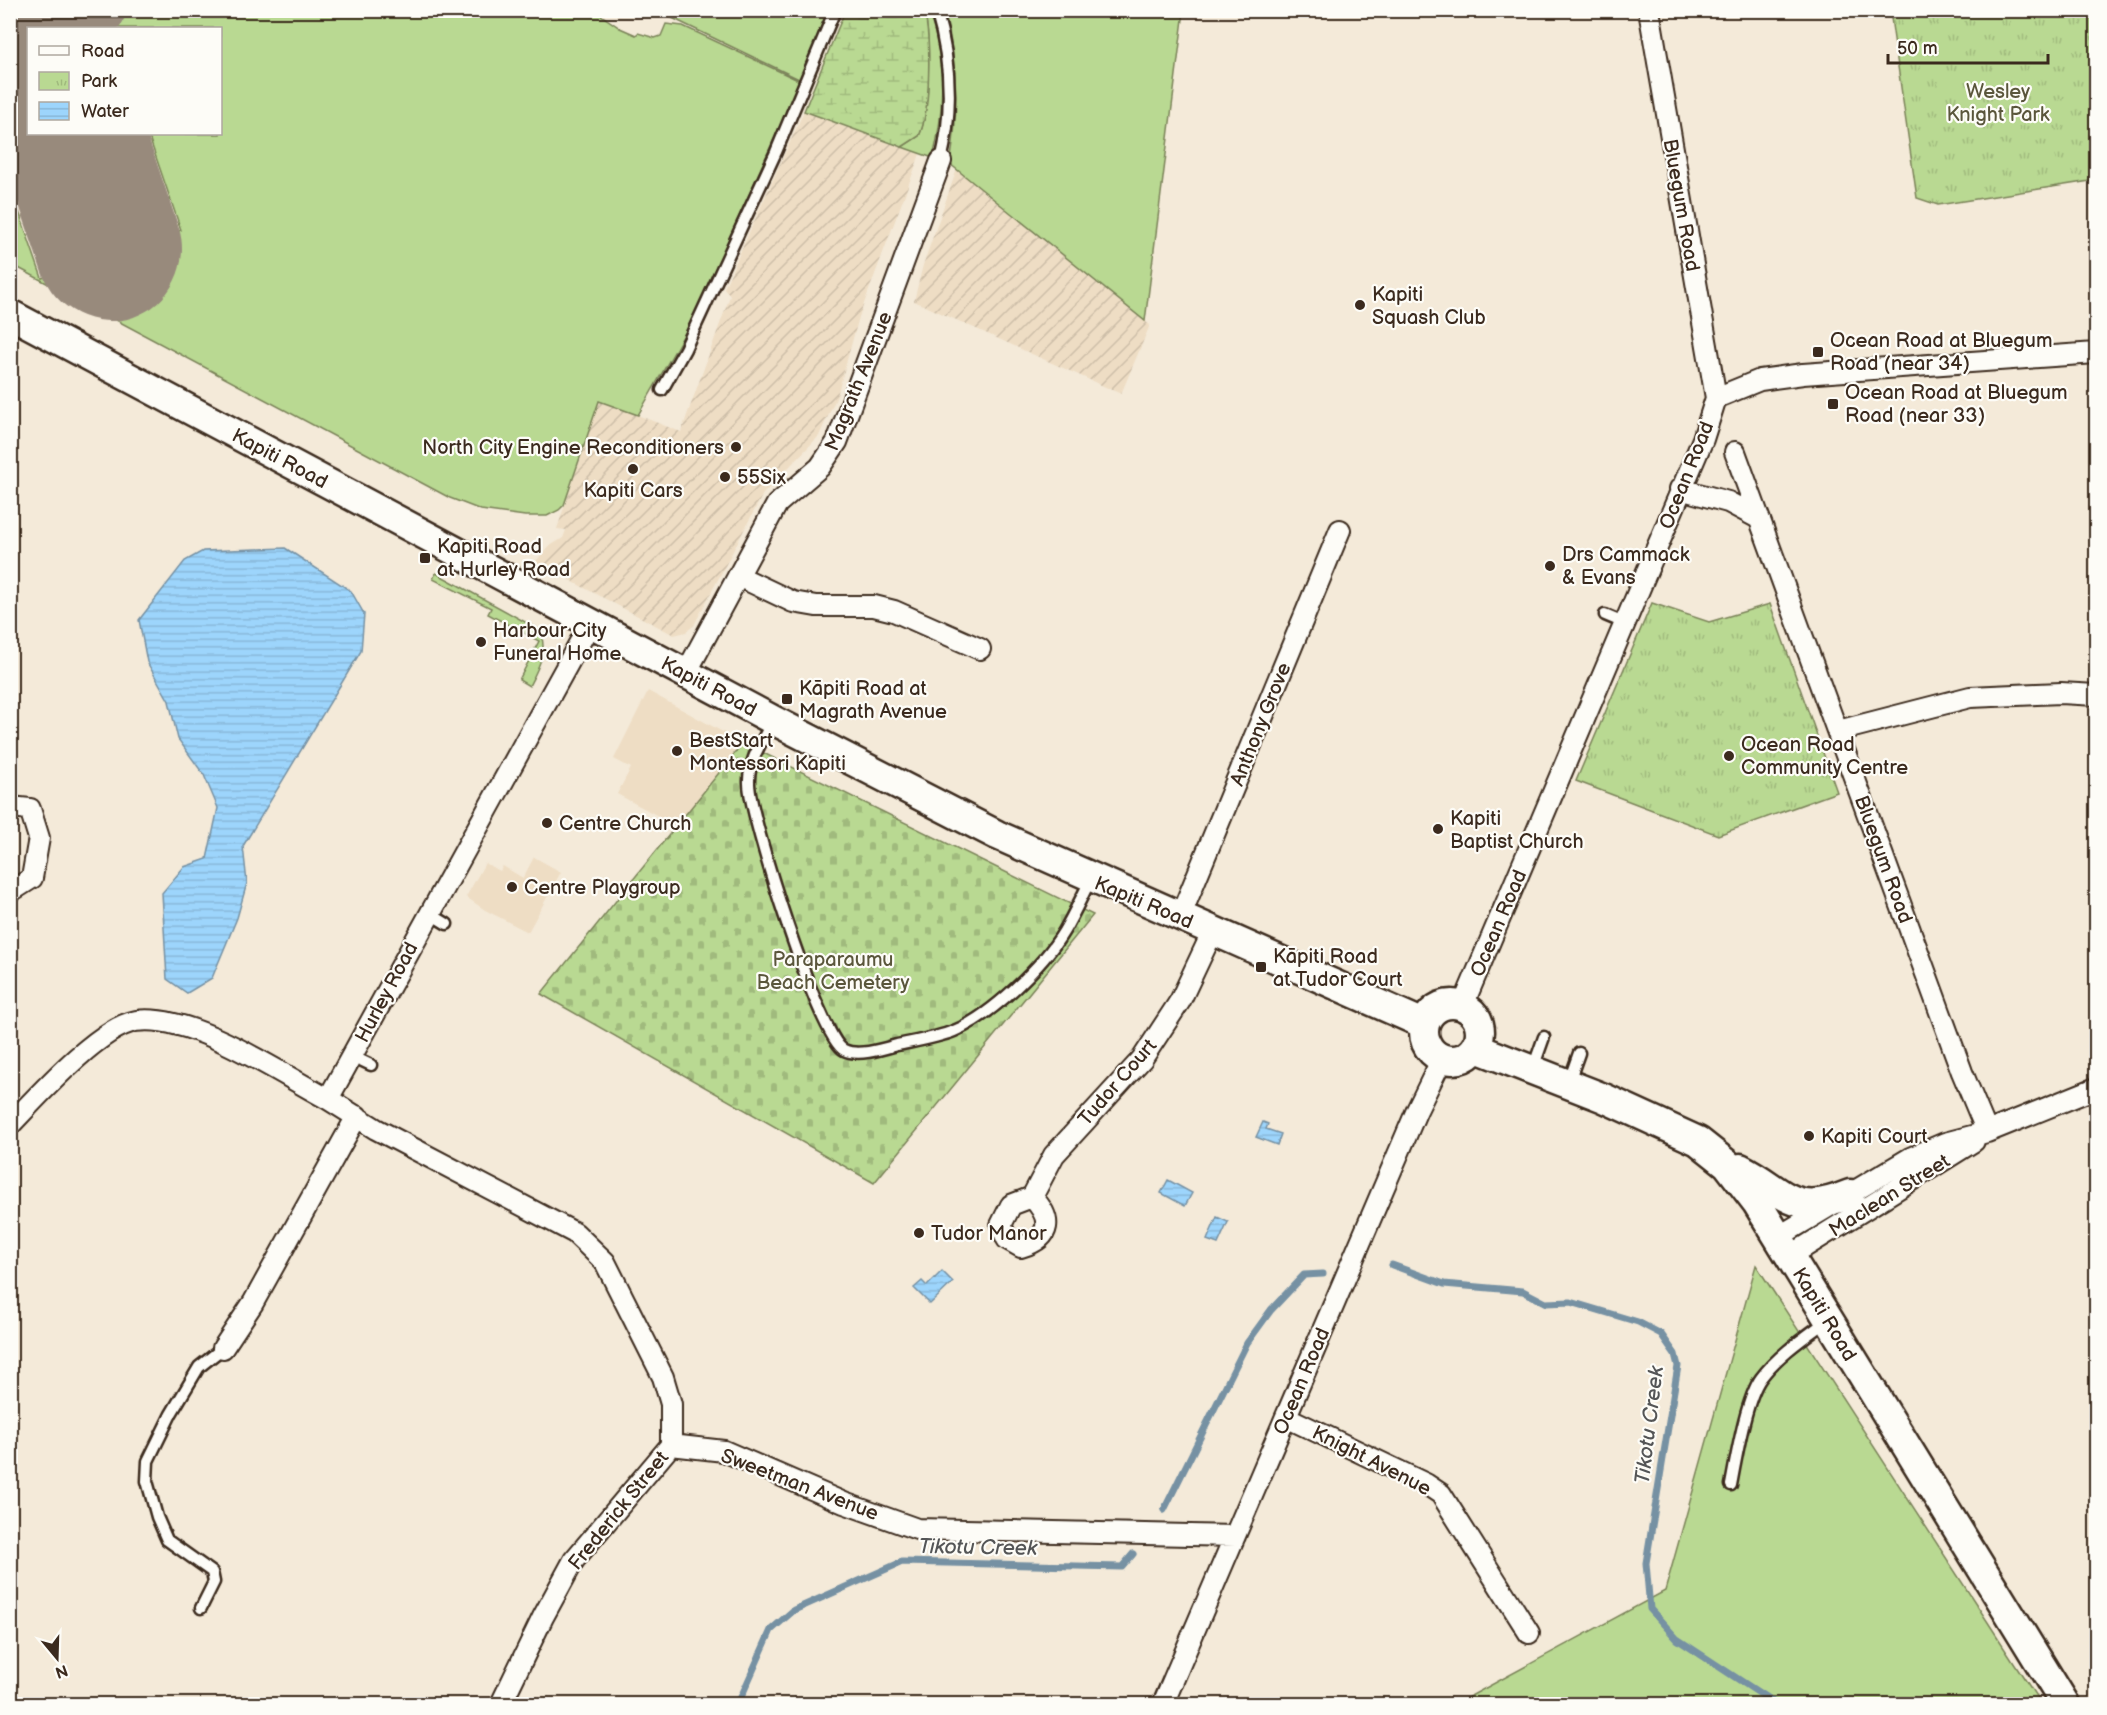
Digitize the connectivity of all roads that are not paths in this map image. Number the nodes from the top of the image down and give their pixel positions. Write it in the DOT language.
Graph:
graph roads {
  1 [pos="835,10"];
  2 [pos="936,10"];
  3 [pos="1649,10"];
  4 [pos="941,161"];
  5 [pos="10,314"];
  6 [pos="2097,352"];
  7 [pos="662,390"];
  8 [pos="1716,398"];
  9 [pos="1735,452"];
  10 [pos="1680,489"];
  11 [pos="1758,518"];
  12 [pos="1340,530"];
  13 [pos="738,576"];
  14 [pos="1605,615"];
  15 [pos="591,622"];
  16 [pos="1624,623"];
  17 [pos="980,649"];
  18 [pos="686,673"];
  19 [pos="2097,695"];
  20 [pos="773,720"];
  21 [pos="1838,731"];
  22 [pos="10,807"];
  23 [pos="1091,879"];
  24 [pos="10,892"];
  25 [pos="429,913"];
  26 [pos="1180,917"];
  27 [pos="447,924"];
  28 [pos="1213,931"];
  29 [pos="1463,1005"];
  30 [pos="1424,1024"];
  31 [pos="1544,1037"];
  32 [pos="1476,1048"];
  33 [pos="1579,1053"];
  34 [pos="352,1056"];
  35 [pos="1442,1059"];
  36 [pos="371,1065"];
  37 [pos="1532,1071"];
  38 [pos="1568,1084"];
  39 [pos="2097,1088"];
  40 [pos="328,1099"];
  41 [pos="357,1116"];
  42 [pos="10,1125"];
  43 [pos="1987,1132"];
  44 [pos="1722,1159"];
  45 [pos="1850,1194"];
  46 [pos="1032,1197"];
  47 [pos="1784,1247"];
  48 [pos="1828,1320"];
  49 [pos="223,1348"];
  50 [pos="1286,1417"];
  51 [pos="671,1445"];
  52 [pos="1731,1485"];
  53 [pos="1235,1536"];
  54 [pos="201,1608"];
  55 [pos="1529,1633"];
  56 [pos="501,1704"];
  57 [pos="1163,1704"];
  58 [pos="2065,1704"];
  1 -- 7 [label="lane"];
  2 -- 4 [label="lane"];
  3 -- 8 [label="street, Bluegum Road"];
  4 -- 13 [label="street, Magrath Avenue"];
  5 -- 15 [label="main road, Kapiti Road"];
  6 -- 8 [label="street, Ocean Road"];
  8 -- 10 [label="street, Ocean Road"];
  9 -- 11 [label="street, Bluegum Road"];
  10 -- 11 [label="street"];
  10 -- 16 [label="street, Ocean Road"];
  11 -- 21 [label="street, Bluegum Road"];
  12 -- 26 [label="street, Anthony Grove"];
  13 -- 17 [label="street"];
  13 -- 18 [label="street, Magrath Avenue"];
  14 -- 16 [label="lane"];
  15 -- 18 [label="main road, Kapiti Road"];
  15 -- 25 [label="street, Hurley Road"];
  16 -- 29 [label="street, Ocean Road"];
  18 -- 20 [label="main road, Kapiti Road"];
  19 -- 21 [label="street"];
  20 -- 23 [label="main road, Kapiti Road"];
  20 -- 23 [label="lane"];
  21 -- 43 [label="street, Bluegum Road"];
  22 -- 24 [label="street"];
  23 -- 26 [label="main road, Kapiti Road"];
  25 -- 27 [label="lane"];
  25 -- 34 [label="street, Hurley Road"];
  26 -- 28 [label="main road, Kapiti Road"];
  28 -- 30 [label="main road, Kapiti Road"];
  28 -- 46 [label="street, Tudor Court"];
  29 -- 30 [label="main road"];
  29 -- 32 [label="main road"];
  30 -- 35 [label="main road"];
  31 -- 37 [label="lane"];
  32 -- 35 [label="main road"];
  32 -- 37 [label="main road, Kapiti Road"];
  33 -- 38 [label="lane"];
  34 -- 36 [label="lane"];
  34 -- 40 [label="street, Hurley Road"];
  35 -- 50 [label="street, Ocean Road"];
  37 -- 38 [label="main road, Kapiti Road"];
  38 -- 44 [label="main road, Kapiti Road"];
  39 -- 43 [label="street, Maclean Street"];
  40 -- 41 [label="street"];
  40 -- 42 [label="street"];
  41 -- 49 [label="street"];
  41 -- 51 [label="street"];
  43 -- 45 [label="street, Maclean Street"];
  43 -- 47 [label="street, Maclean Street"];
  44 -- 45 [label="main road"];
  44 -- 47 [label="main road, Kapiti Road"];
  45 -- 47 [label="street, Maclean Street"];
  47 -- 48 [label="main road, Kapiti Road"];
  48 -- 52 [label="lane"];
  48 -- 58 [label="main road, Kapiti Road"];
  49 -- 54 [label="lane"];
  50 -- 53 [label="street, Ocean Road"];
  50 -- 55 [label="street, Knight Avenue"];
  51 -- 53 [label="street, Sweetman Avenue"];
  51 -- 56 [label="street, Frederick Street"];
  53 -- 57 [label="street, Ocean Road"];
}
